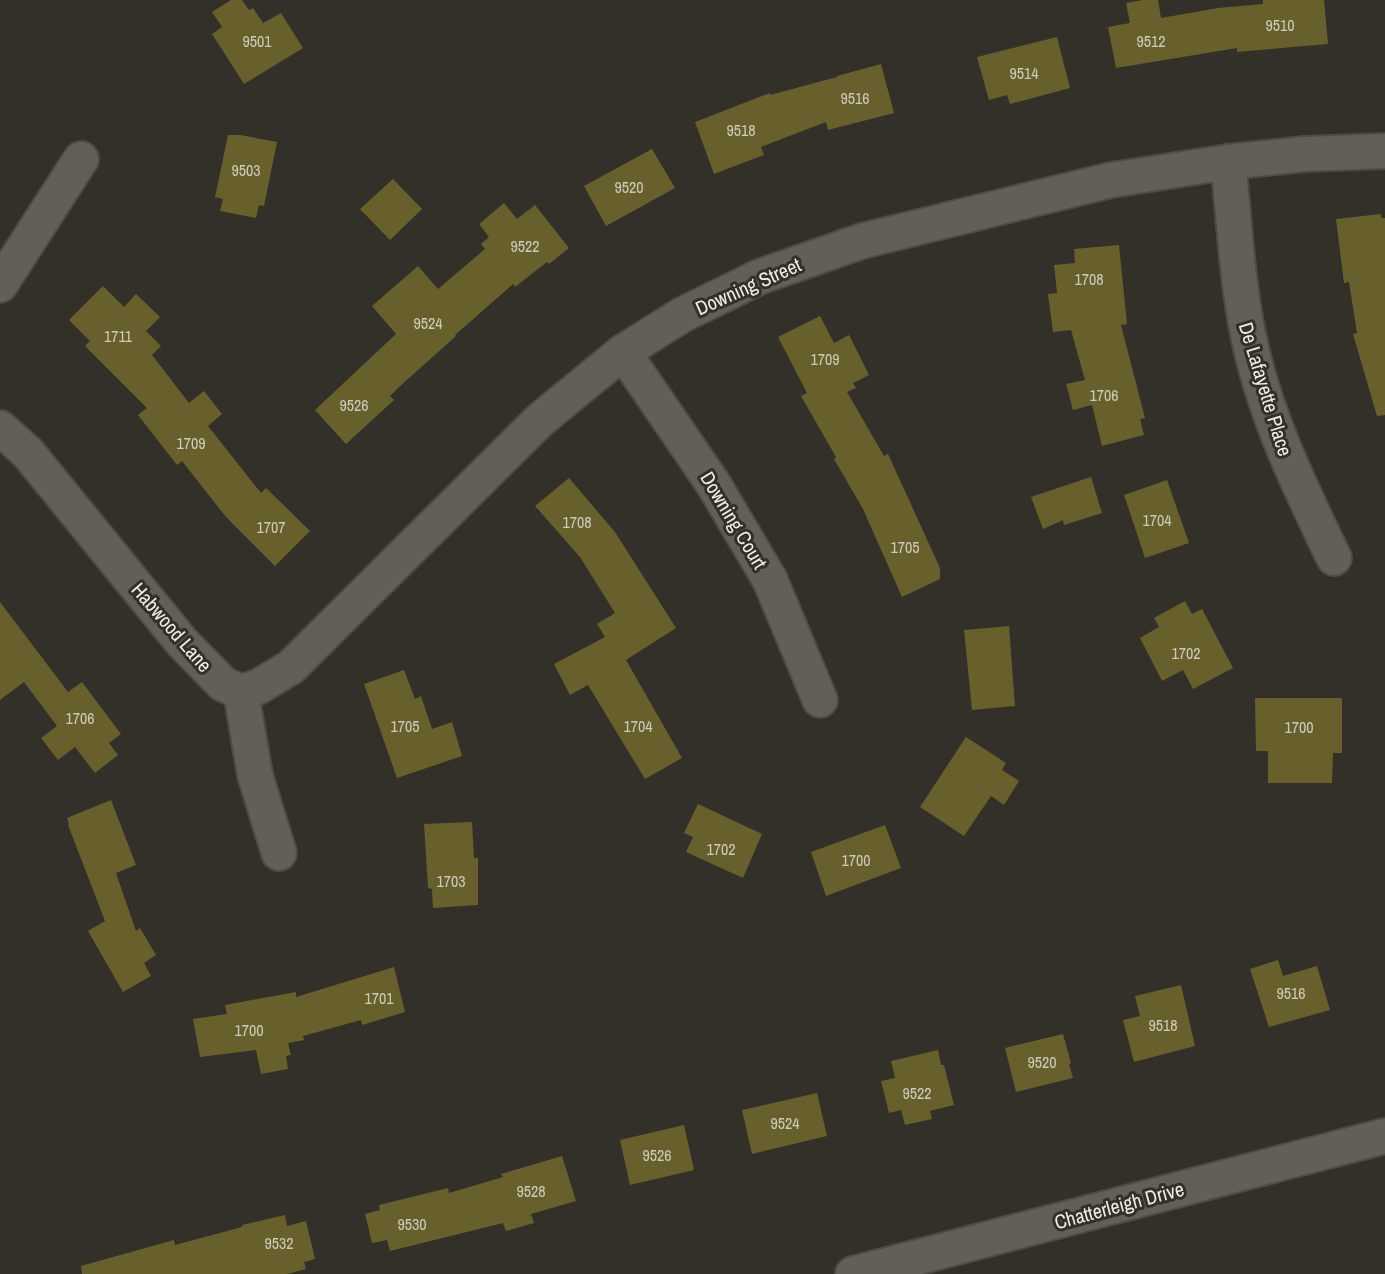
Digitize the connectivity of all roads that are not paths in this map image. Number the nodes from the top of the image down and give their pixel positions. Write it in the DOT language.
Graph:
graph roads {
  1 [pos="1385,151"];
  2 [pos="81,159"];
  3 [pos="1228,162"];
  4 [pos="0,285"];
  5 [pos="623,352"];
  6 [pos="0,428"];
  7 [pos="1334,558"];
  8 [pos="241,692"];
  9 [pos="820,700"];
  10 [pos="279,853"];
  11 [pos="1385,1136"];
  12 [pos="853,1274"];
  1 -- 3 [label="street, Downing Street"];
  2 -- 4 [label="street"];
  3 -- 5 [label="street, Downing Street"];
  3 -- 7 [label="street, De Lafayette Place"];
  5 -- 8 [label="street, Downing Street"];
  5 -- 9 [label="street, Downing Court"];
  6 -- 8 [label="street, Habwood Lane"];
  8 -- 10 [label="street"];
  11 -- 12 [label="street, Chatterleigh Drive"];
}
